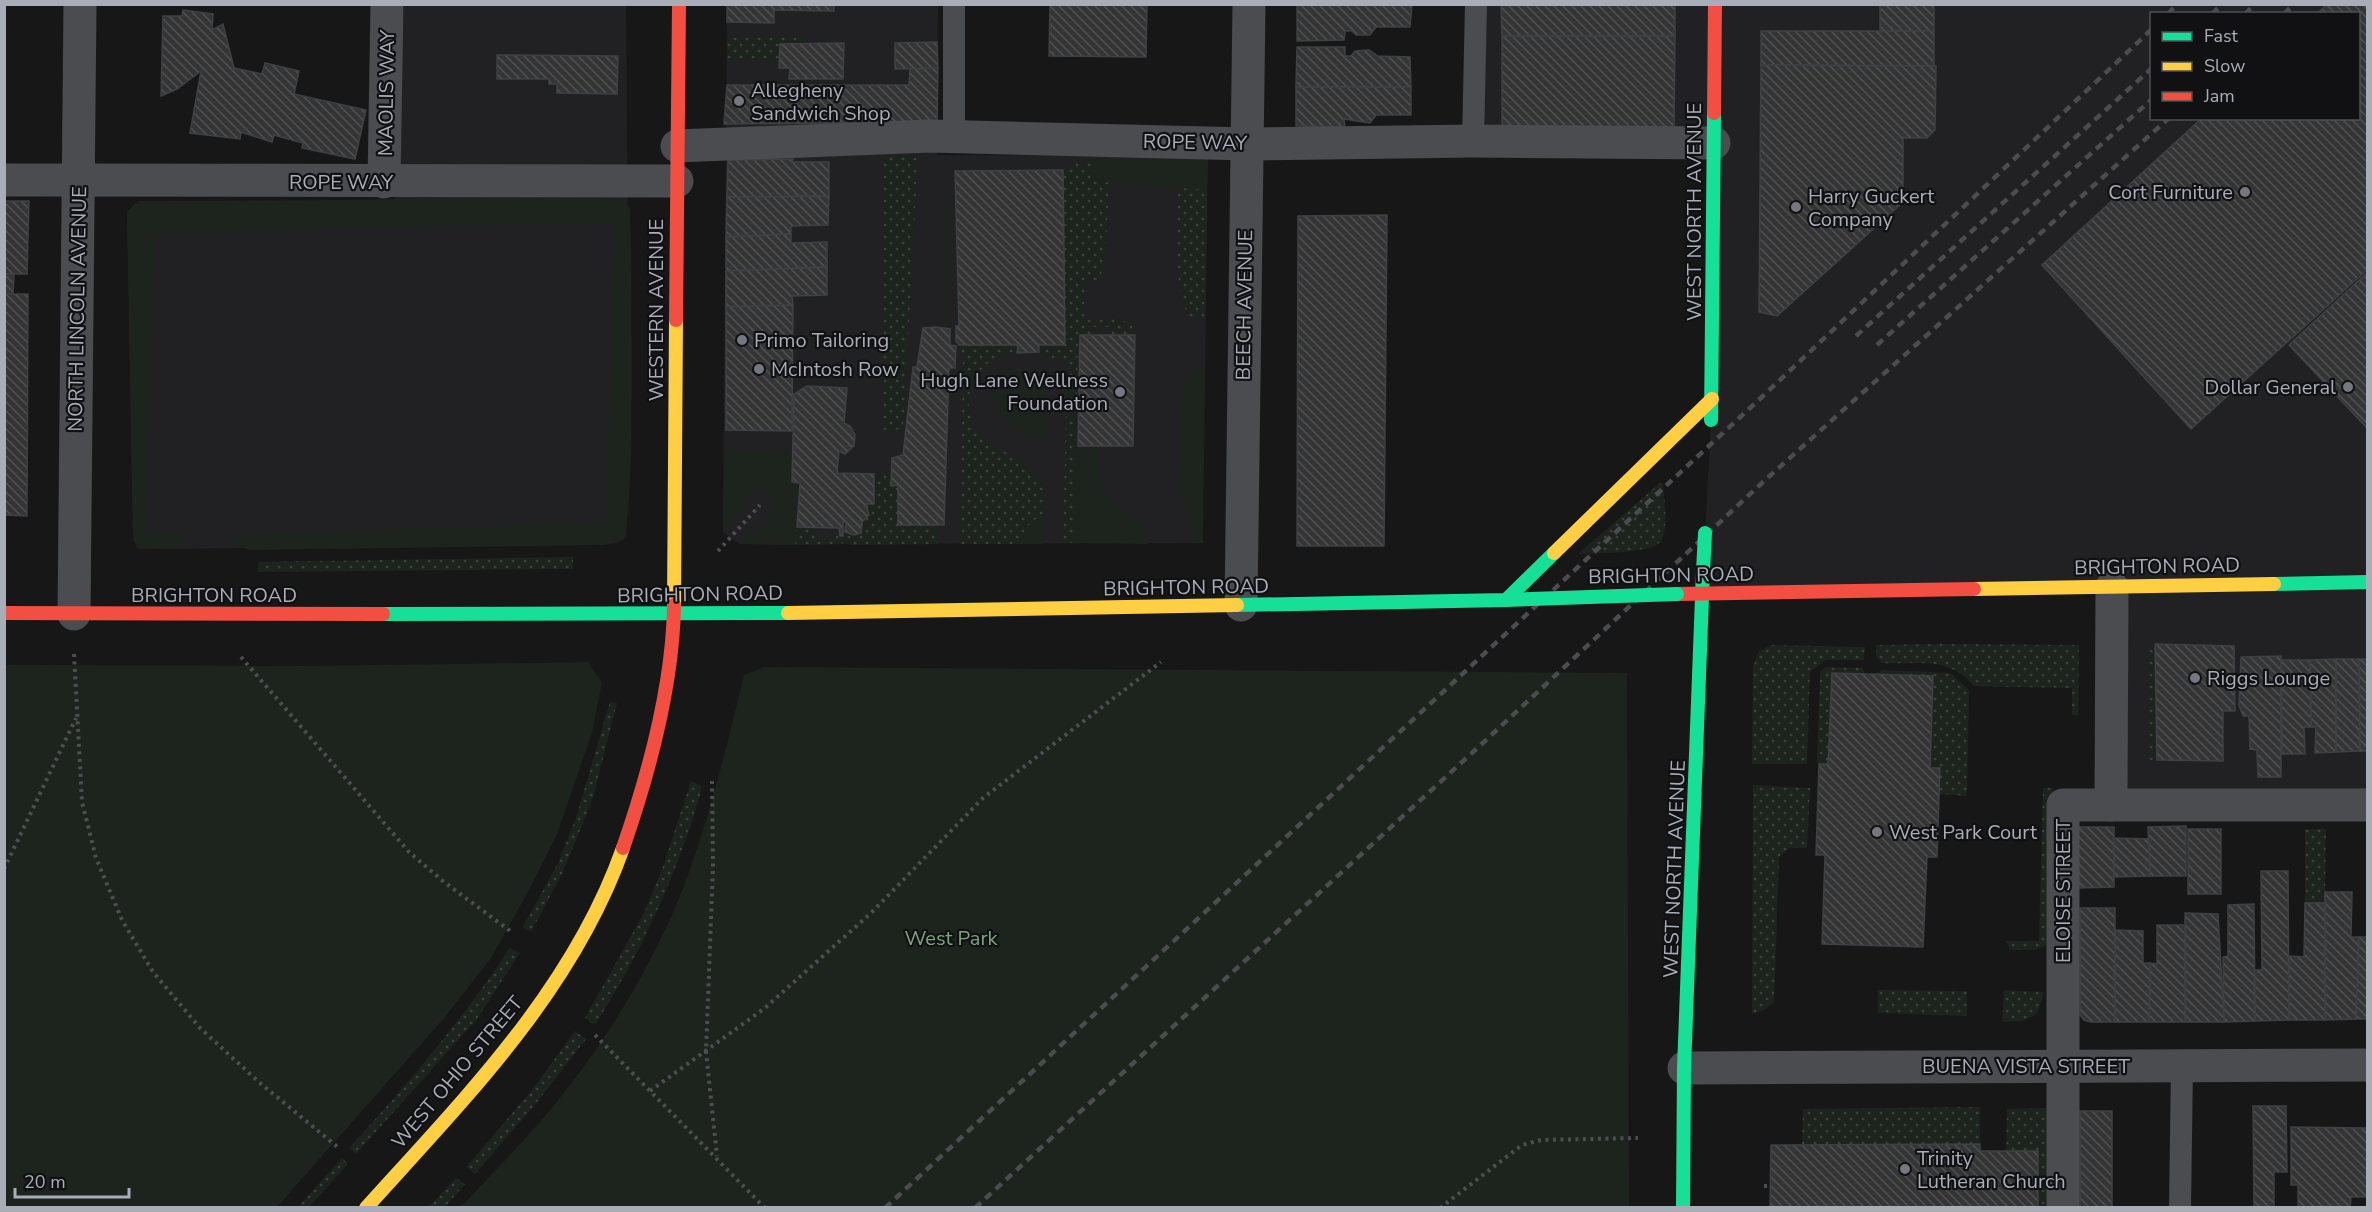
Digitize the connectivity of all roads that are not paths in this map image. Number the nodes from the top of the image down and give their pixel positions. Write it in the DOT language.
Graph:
graph roads {
  1 [pos="80,4"];
  2 [pos="387,4"];
  3 [pos="679,4"];
  4 [pos="954,4"];
  5 [pos="1249,4"];
  6 [pos="1476,4"];
  7 [pos="1715,4"];
  8 [pos="954,136"];
  9 [pos="1473,141"];
  10 [pos="1248,144"];
  11 [pos="1714,144"];
  12 [pos="677,146"];
  13 [pos="4,180"];
  14 [pos="78,180"];
  15 [pos="677,181"];
  16 [pos="384,182"];
  17 [pos="1712,399"];
  18 [pos="1711,420"];
  19 [pos="1705,533"];
  20 [pos="2367,582"];
  21 [pos="2112,587"];
  22 [pos="1702,593"];
  23 [pos="1506,600"];
  24 [pos="1241,605"];
  25 [pos="4,614"];
  26 [pos="74,614"];
  27 [pos="674,615"];
  28 [pos="2111,805"];
  29 [pos="2367,806"];
  30 [pos="2182,1065"];
  31 [pos="2367,1065"];
  32 [pos="2063,1066"];
  33 [pos="1684,1068"];
  34 [pos="366,1208"];
  35 [pos="1683,1208"];
  36 [pos="2063,1208"];
  37 [pos="2180,1208"];
  1 -- 14 [label="street, NORTH LINCOLN AVENUE"];
  2 -- 16 [label="street, MAOLIS WAY"];
  3 -- 12 [label="main road, WESTERN AVENUE"];
  4 -- 8 [label="lane"];
  5 -- 10 [label="street, BEECH AVENUE"];
  6 -- 9 [label="lane"];
  7 -- 11 [label="main road, WEST NORTH AVENUE"];
  8 -- 10 [label="street, ROPE WAY"];
  8 -- 12 [label="street, ROPE WAY"];
  9 -- 10 [label="street, ROPE WAY"];
  9 -- 11 [label="street, ROPE WAY"];
  10 -- 24 [label="street, BEECH AVENUE"];
  11 -- 17 [label="main road, WEST NORTH AVENUE"];
  12 -- 15 [label="main road, WESTERN AVENUE"];
  13 -- 14 [label="street, ROPE WAY"];
  14 -- 16 [label="street, ROPE WAY"];
  14 -- 26 [label="street, NORTH LINCOLN AVENUE"];
  15 -- 16 [label="street, ROPE WAY"];
  15 -- 27 [label="main road, WESTERN AVENUE"];
  17 -- 18 [label="main road, WEST NORTH AVENUE"];
  17 -- 23 [label="main road"];
  19 -- 22 [label="main road, WEST NORTH AVENUE, bridge"];
  20 -- 21 [label="main road, BRIGHTON ROAD"];
  21 -- 22 [label="main road, BRIGHTON ROAD"];
  21 -- 28 [label="street"];
  22 -- 23 [label="main road, BRIGHTON ROAD, bridge"];
  22 -- 33 [label="main road, WEST NORTH AVENUE"];
  23 -- 24 [label="main road, BRIGHTON ROAD"];
  24 -- 27 [label="main road, BRIGHTON ROAD"];
  25 -- 26 [label="main road, BRIGHTON ROAD"];
  26 -- 27 [label="main road, BRIGHTON ROAD"];
  27 -- 34 [label="main road, WEST OHIO STREET"];
  28 -- 29 [label="street"];
  28 -- 32 [label="street, ELOISE STREET"];
  30 -- 31 [label="street, BUENA VISTA STREET"];
  30 -- 32 [label="street, BUENA VISTA STREET"];
  30 -- 37 [label="lane"];
  32 -- 33 [label="street, BUENA VISTA STREET"];
  32 -- 36 [label="street, ELOISE STREET"];
  33 -- 35 [label="main road, WEST NORTH AVENUE"];
}
